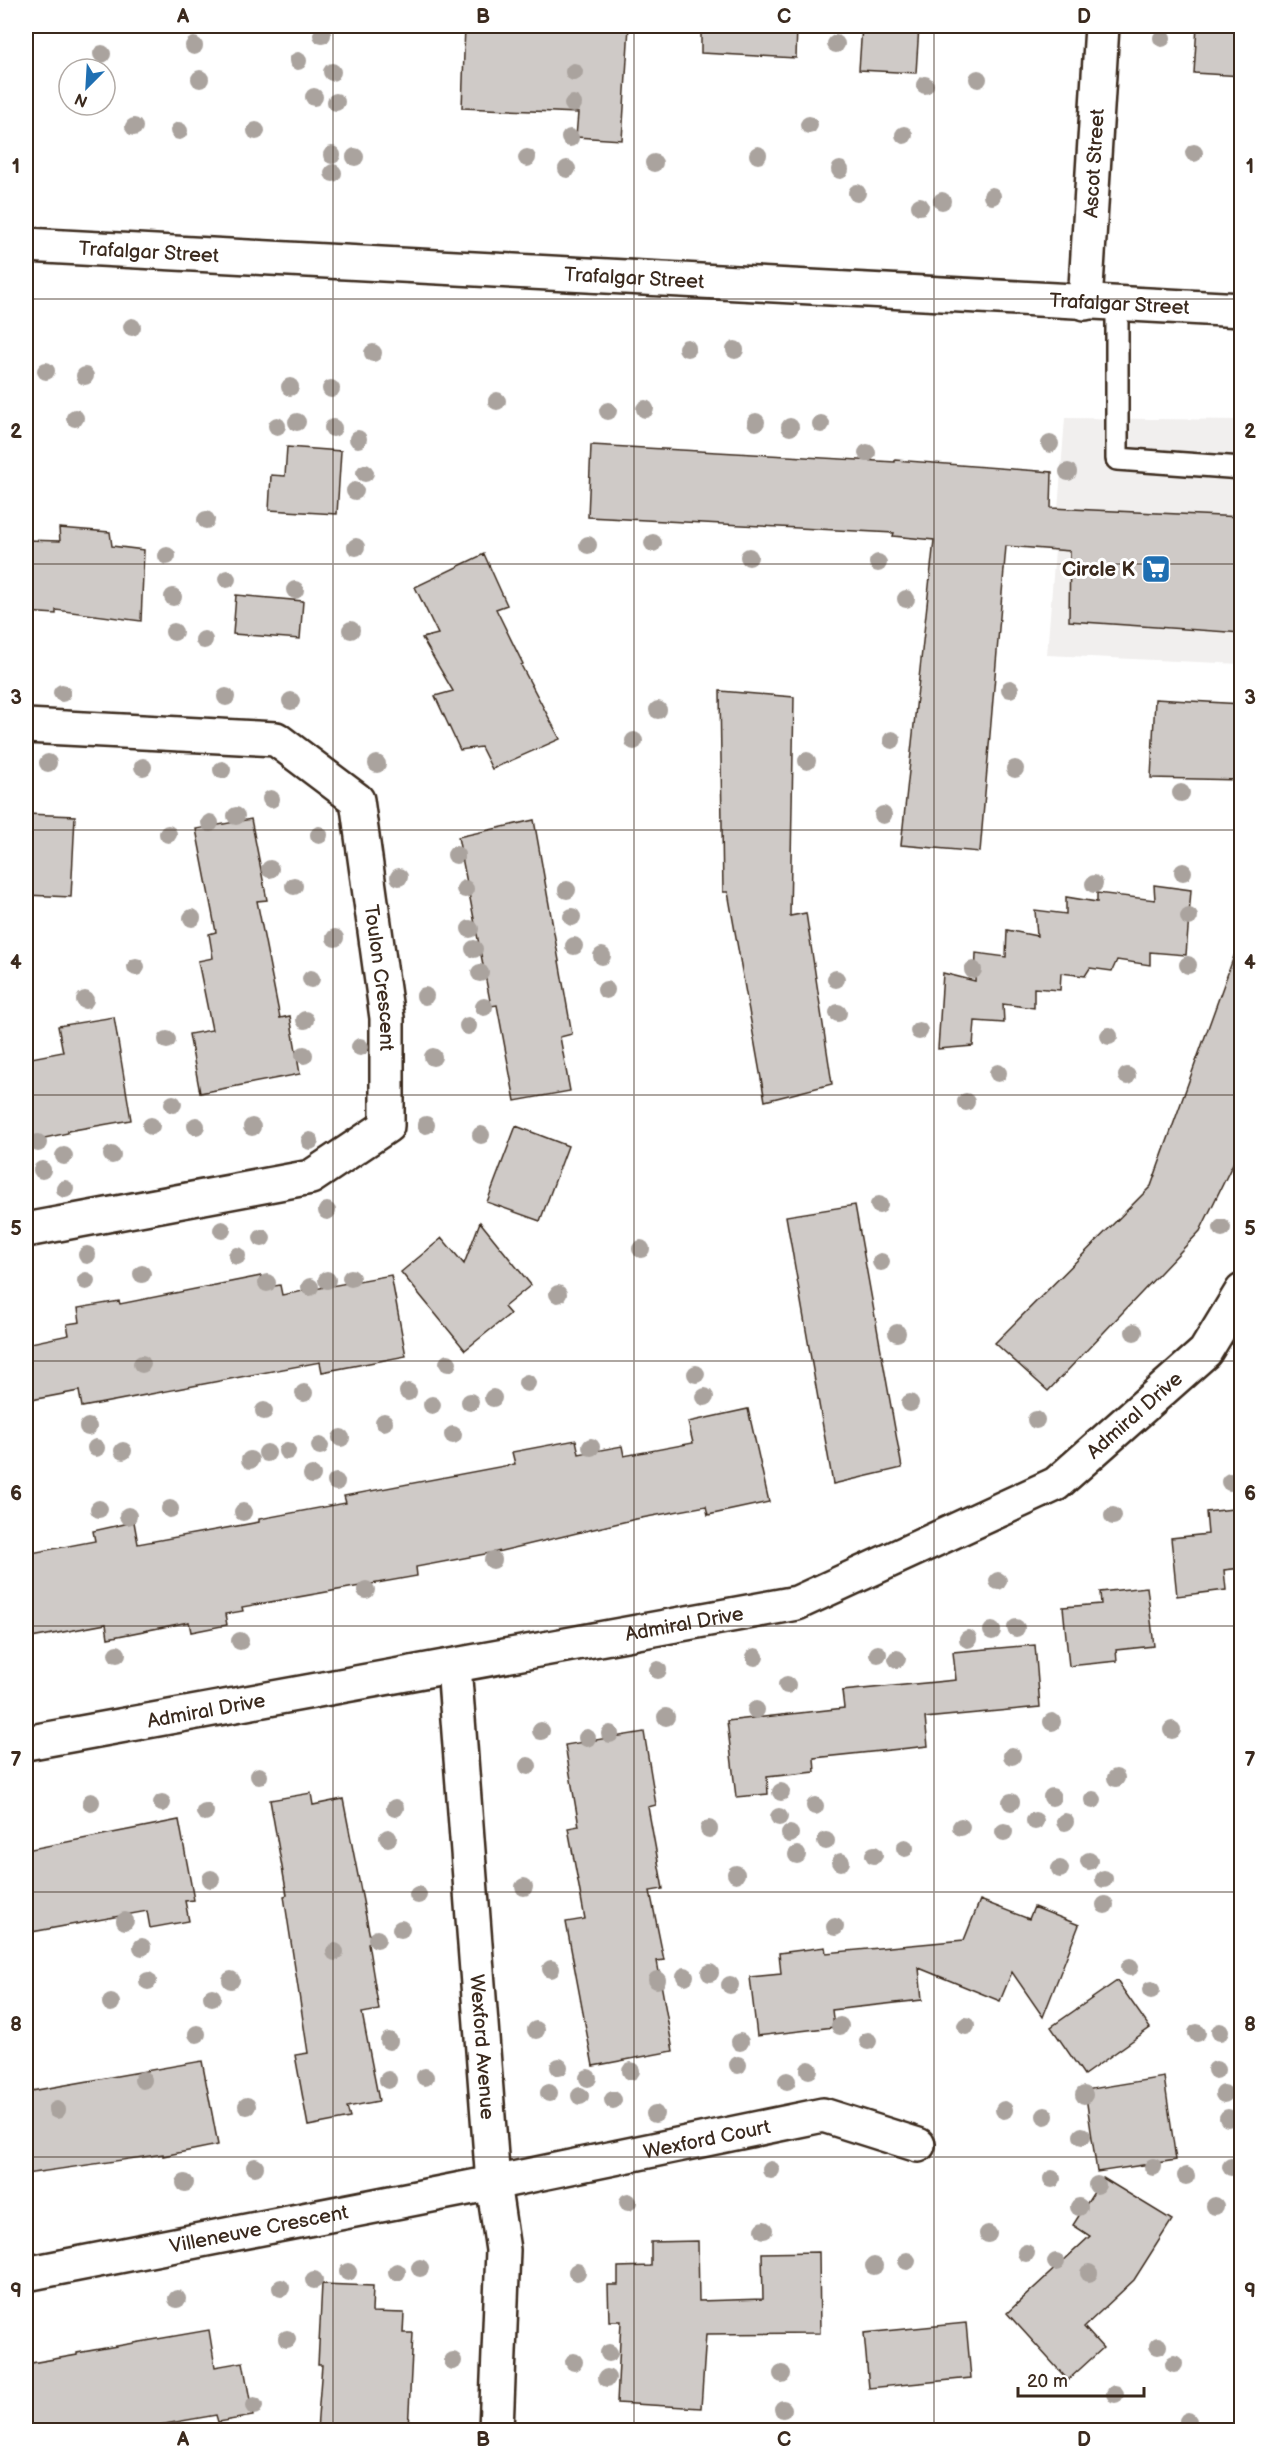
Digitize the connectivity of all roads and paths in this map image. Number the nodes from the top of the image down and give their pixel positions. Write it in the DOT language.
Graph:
graph roads {
  1 [pos="1102,26"];
  2 [pos="26,245"];
  3 [pos="1085,303"];
  4 [pos="1117,304"];
  5 [pos="1242,310"];
  6 [pos="1242,468"];
  7 [pos="26,726"];
  8 [pos="26,1230"];
  9 [pos="1242,1291"];
  10 [pos="454,1665"];
  11 [pos="26,1743"];
  12 [pos="918,2145"];
  13 [pos="493,2183"];
  14 [pos="26,2274"];
  15 [pos="496,2430"];
  1 -- 3 [label="street, Ascot Street"];
  2 -- 3 [label="street, Trafalgar Street"];
  3 -- 4 [label="street, Trafalgar Street"];
  4 -- 5 [label="street, Trafalgar Street"];
  4 -- 6 [label="lane"];
  7 -- 8 [label="street, Toulon Crescent"];
  9 -- 10 [label="street, Admiral Drive"];
  10 -- 11 [label="street, Admiral Drive"];
  10 -- 13 [label="street, Wexford Avenue"];
  12 -- 13 [label="street, Wexford Court"];
  13 -- 14 [label="street, Villeneuve Crescent"];
  13 -- 15 [label="street, Wexford Avenue"];
}
